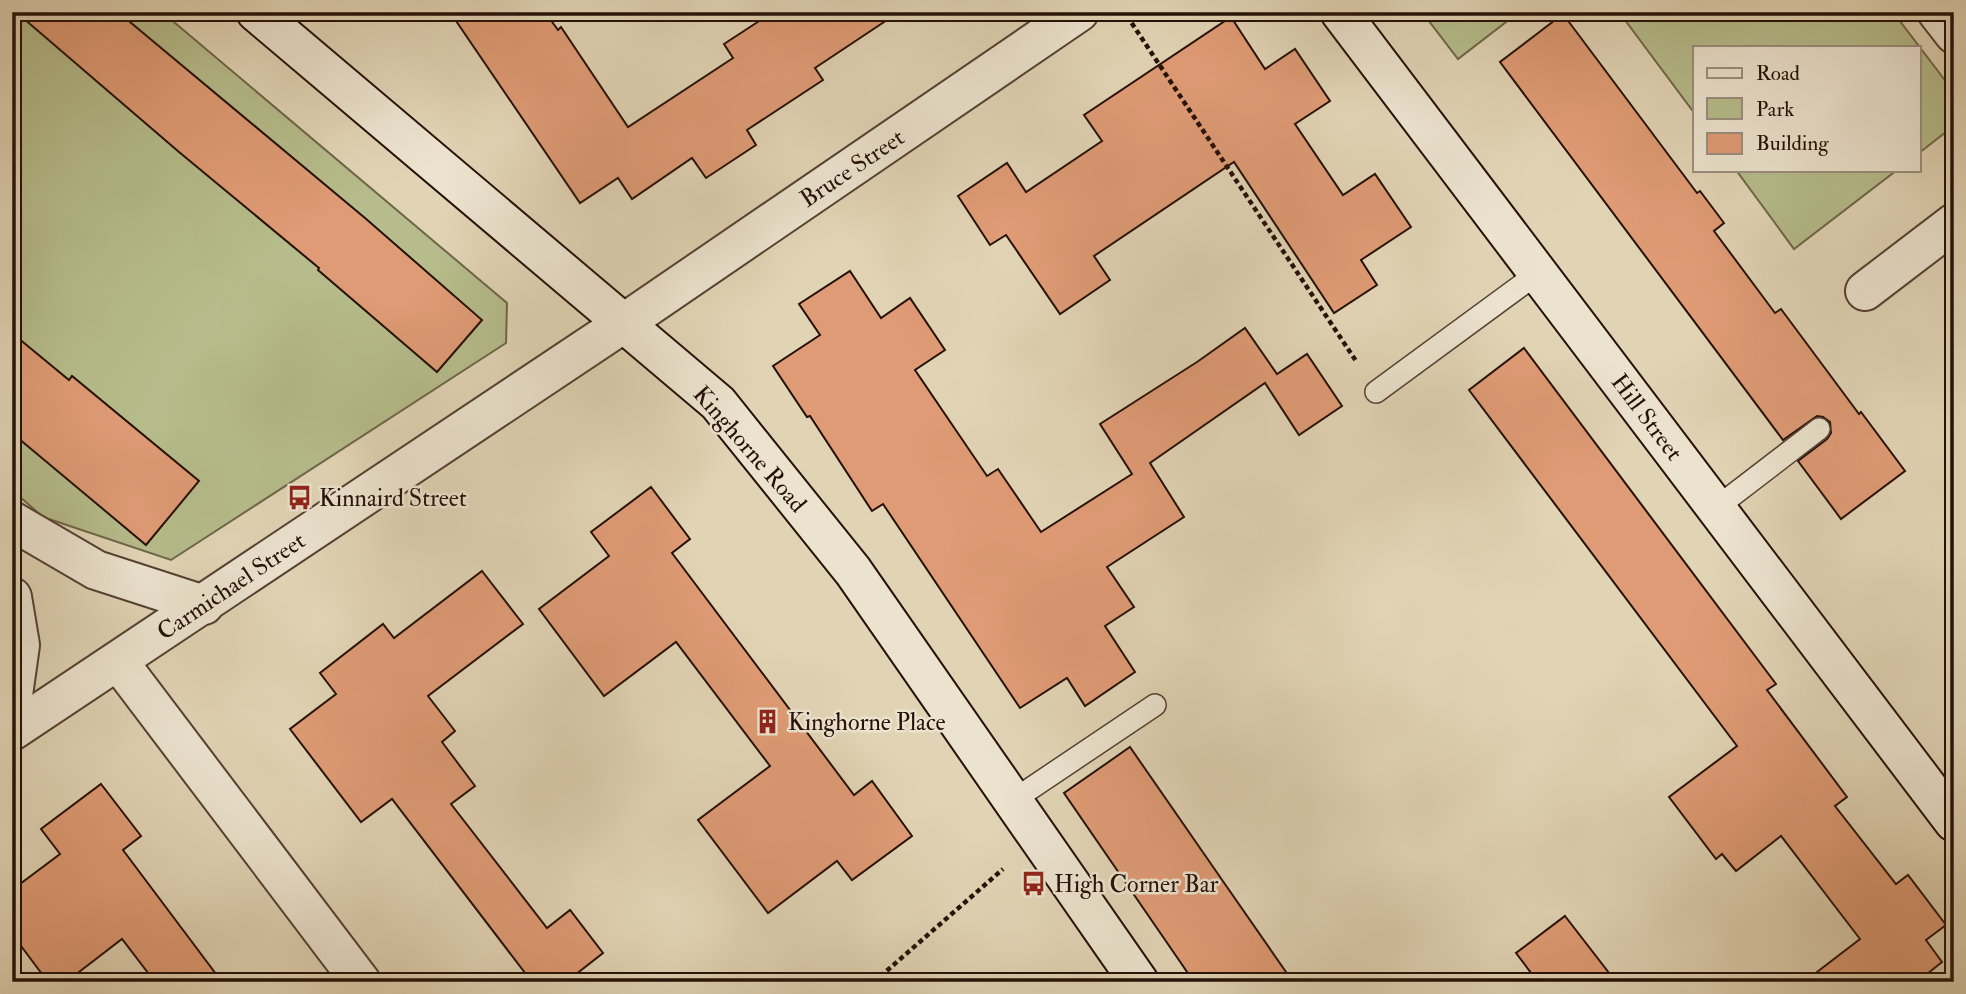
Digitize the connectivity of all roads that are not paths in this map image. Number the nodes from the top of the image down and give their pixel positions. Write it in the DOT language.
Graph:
graph roads {
  1 [pos="256,12"];
  2 [pos="1079,12"];
  3 [pos="1340,12"];
  4 [pos="1937,12"];
  5 [pos="1954,34"];
  6 [pos="1954,223"];
  7 [pos="1538,273"];
  8 [pos="1865,291"];
  9 [pos="624,323"];
  10 [pos="1376,392"];
  11 [pos="1819,429"];
  12 [pos="1716,508"];
  13 [pos="12,521"];
  14 [pos="12,597"];
  15 [pos="204,605"];
  16 [pos="118,661"];
  17 [pos="12,702"];
  18 [pos="1155,705"];
  19 [pos="12,731"];
  20 [pos="1012,801"];
  21 [pos="1954,822"];
  22 [pos="361,982"];
  23 [pos="1139,982"];
  1 -- 9 [label="street, Kinghorne Road"];
  2 -- 9 [label="street, Bruce Street"];
  3 -- 7 [label="street, Hill Street"];
  4 -- 5 [label="street"];
  6 -- 8 [label="street"];
  7 -- 10 [label="lane"];
  7 -- 12 [label="street, Hill Street"];
  9 -- 15 [label="street, Carmichael Street"];
  9 -- 20 [label="street, Kinghorne Road"];
  11 -- 12 [label="lane"];
  12 -- 21 [label="street, Hill Street"];
  13 -- 15 [label="street"];
  14 -- 17 [label="street"];
  15 -- 16 [label="street, Carmichael Street"];
  16 -- 19 [label="street, Carmichael Street"];
  16 -- 22 [label="street"];
  18 -- 20 [label="lane"];
  20 -- 23 [label="street, Kinghorne Road"];
}
